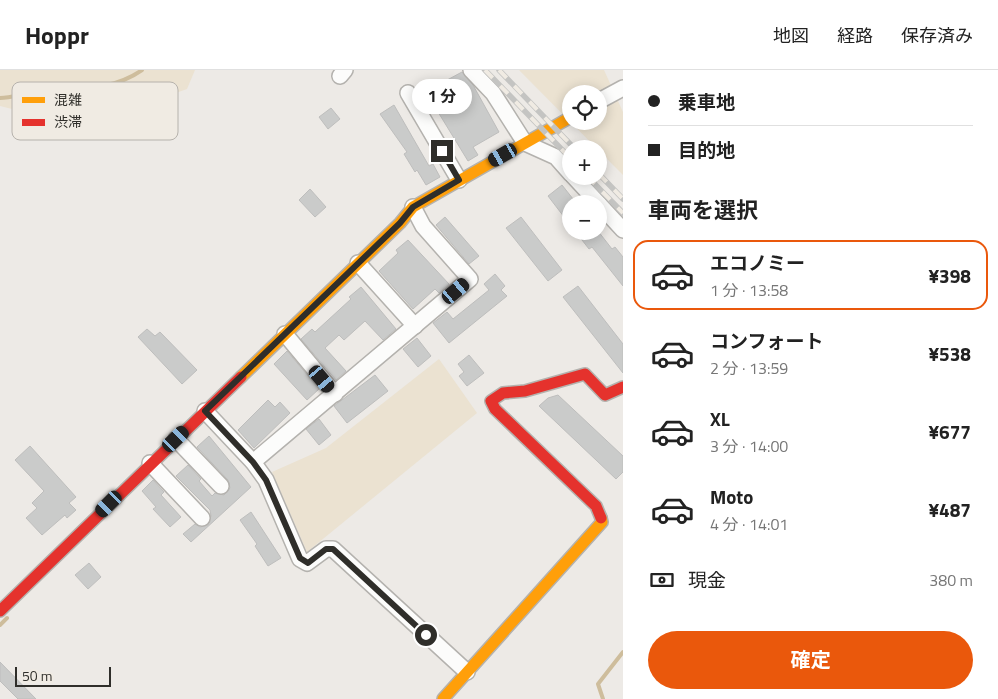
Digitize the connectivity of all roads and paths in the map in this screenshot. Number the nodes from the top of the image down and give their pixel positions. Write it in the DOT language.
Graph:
graph roads {
  1 [pos="471,70"];
  2 [pos="623,88"];
  3 [pos="408,92"];
  4 [pos="607,97"];
  5 [pos="562,122"];
  6 [pos="525,143"];
  7 [pos="562,164"];
  8 [pos="459,180"];
  9 [pos="581,185"];
  10 [pos="591,195"];
  11 [pos="413,207"];
  12 [pos="607,213"];
  13 [pos="623,230"];
  14 [pos="358,263"];
  15 [pos="414,326"];
  16 [pos="285,334"];
  17 [pos="623,387"];
  18 [pos="335,394"];
  19 [pos="205,411"];
  20 [pos="176,439"];
  21 [pos="253,462"];
  22 [pos="150,464"];
  23 [pos="221,486"];
  24 [pos="202,518"];
  25 [pos="0,611"];
  26 [pos="467,672"];
  27 [pos="443,699"];
  1 -- 6 [label="street"];
  2 -- 4 [label="street"];
  3 -- 8 [label="street"];
  5 -- 6 [label="street"];
  6 -- 7 [label="street"];
  6 -- 8 [label="street"];
  8 -- 11 [label="street"];
  9 -- 10 [label="street"];
  11 -- 14 [label="street"];
  11 -- 15 [label="street"];
  12 -- 13 [label="street"];
  14 -- 15 [label="street"];
  14 -- 16 [label="street"];
  15 -- 18 [label="street"];
  16 -- 18 [label="street"];
  16 -- 19 [label="street"];
  17 -- 26 [label="street"];
  18 -- 21 [label="street"];
  19 -- 20 [label="street"];
  19 -- 21 [label="street"];
  20 -- 22 [label="street"];
  20 -- 23 [label="street"];
  21 -- 26 [label="street"];
  22 -- 24 [label="street"];
  22 -- 25 [label="street"];
  26 -- 27 [label="street"];
}
